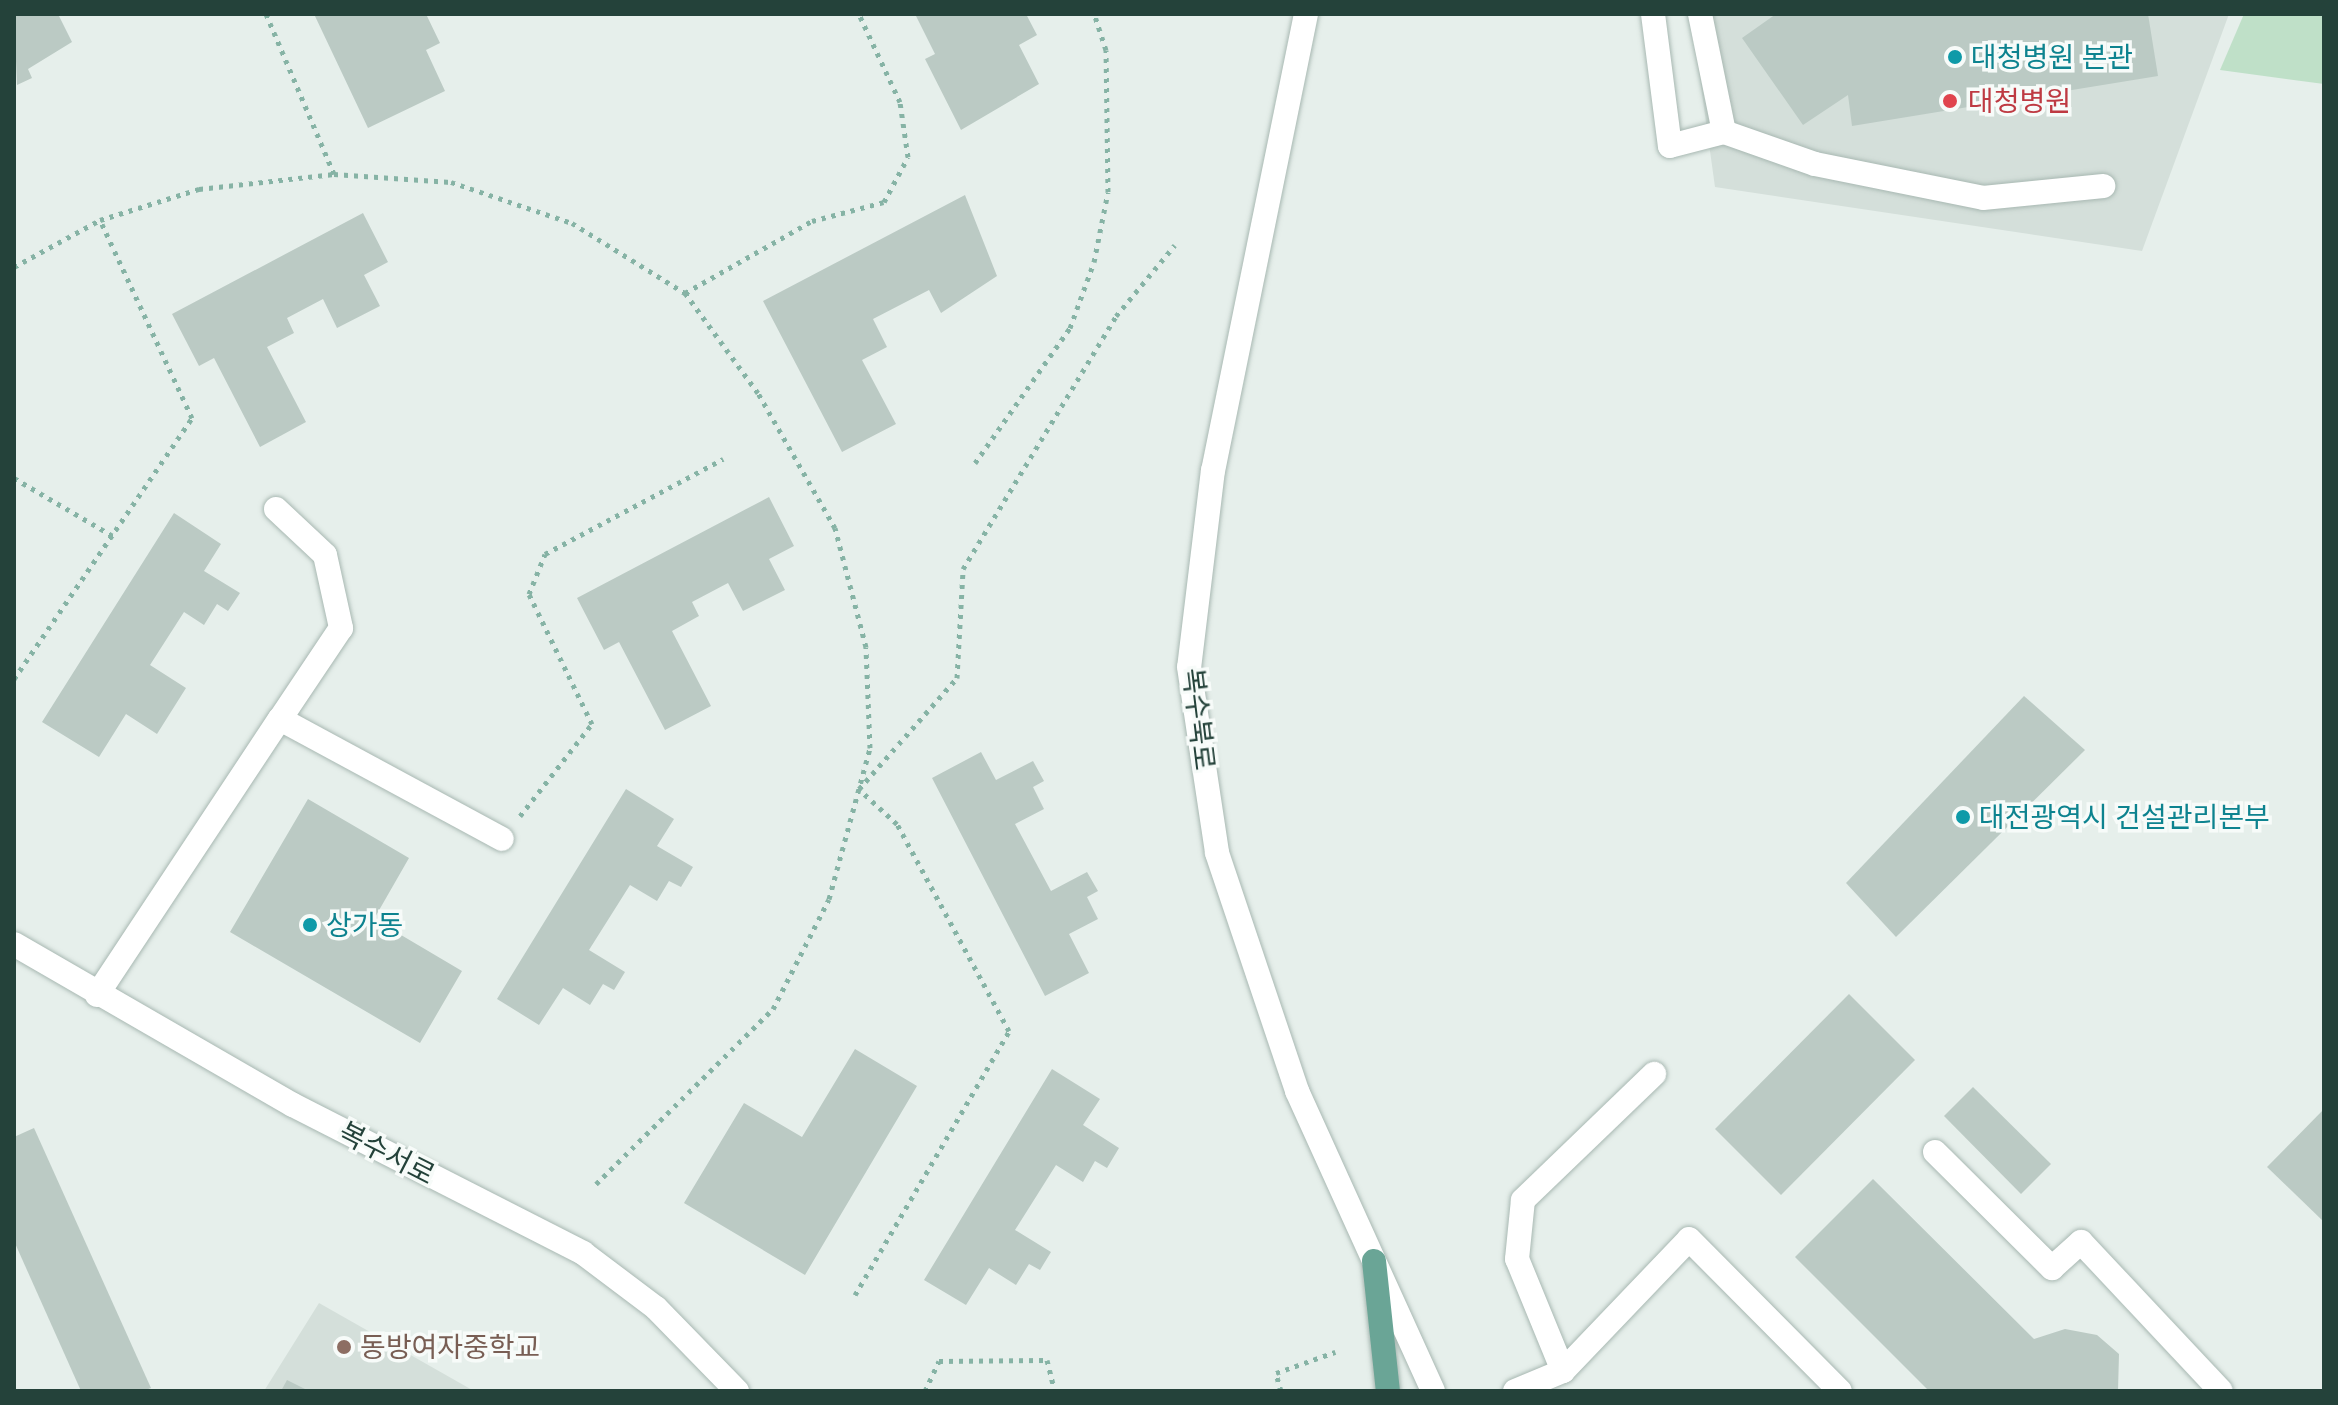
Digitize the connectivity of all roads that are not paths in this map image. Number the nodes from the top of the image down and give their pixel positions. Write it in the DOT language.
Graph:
graph roads {
  1 [pos="1306,14"];
  2 [pos="1653,14"];
  3 [pos="1700,14"];
  4 [pos="1724,132"];
  5 [pos="2103,186"];
  6 [pos="276,509"];
  7 [pos="280,719"];
  8 [pos="502,839"];
  9 [pos="14,944"];
  10 [pos="97,995"];
  11 [pos="1654,1074"];
  12 [pos="1935,1152"];
  13 [pos="1374,1261"];
  14 [pos="1563,1371"];
  15 [pos="737,1391"];
  16 [pos="1388,1391"];
  17 [pos="1433,1391"];
  18 [pos="1515,1391"];
  19 [pos="1840,1391"];
  20 [pos="2221,1391"];
  1 -- 13 [label="street, 복수북로"];
  2 -- 4 [label="street"];
  3 -- 4 [label="street"];
  4 -- 5 [label="street"];
  6 -- 7 [label="street"];
  7 -- 8 [label="street"];
  7 -- 10 [label="street"];
  9 -- 10 [label="street, 복수서로"];
  10 -- 15 [label="street, 복수서로"];
  11 -- 14 [label="street"];
  12 -- 20 [label="street"];
  13 -- 16 [label="main road"];
  13 -- 17 [label="street, 복수북로"];
  14 -- 18 [label="street"];
  14 -- 19 [label="street"];
}
